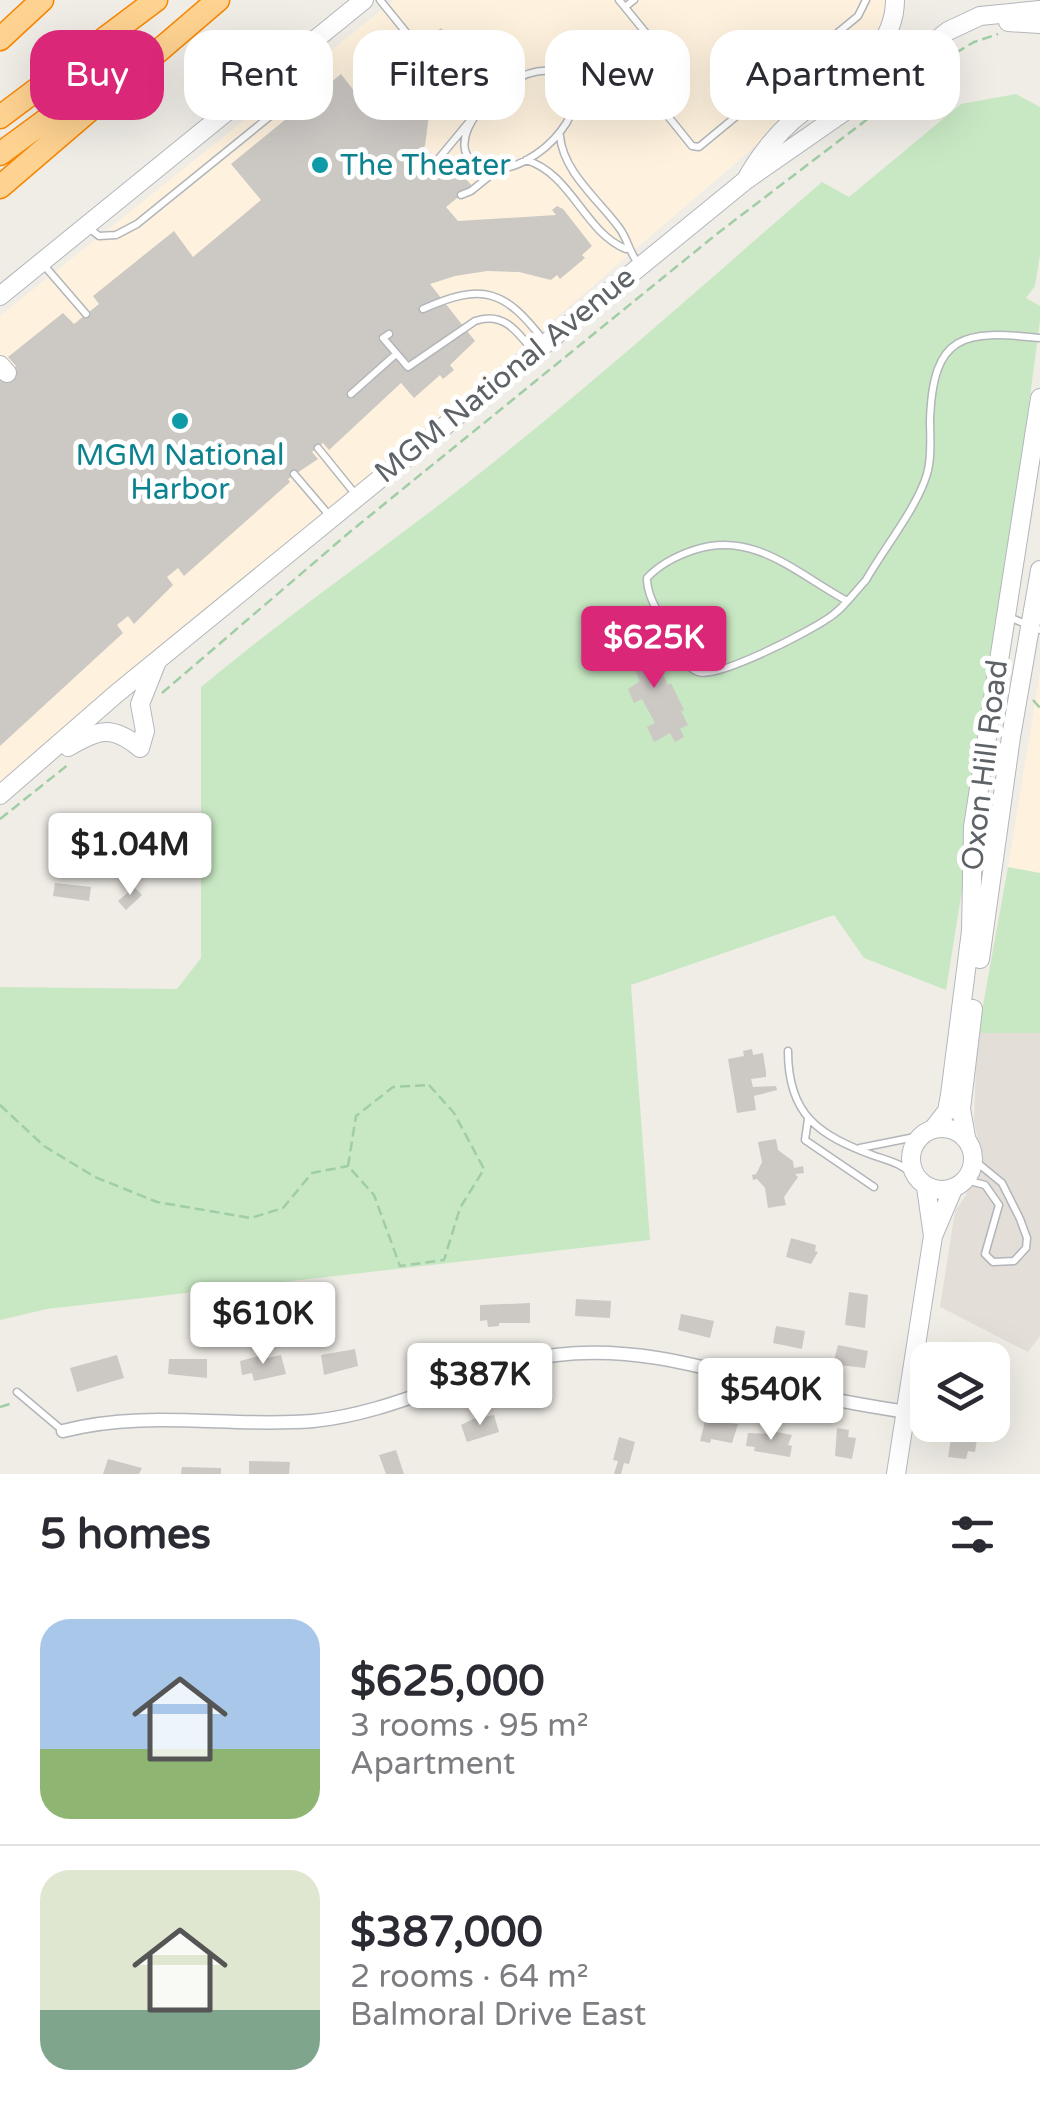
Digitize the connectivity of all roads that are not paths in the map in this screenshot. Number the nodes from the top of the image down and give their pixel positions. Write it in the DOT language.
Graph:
graph roads {
  1 [pos="40,0"];
  2 [pos="130,0"];
  3 [pos="156,0"];
  4 [pos="217,0"];
  5 [pos="364,0"];
  6 [pos="380,0"];
  7 [pos="634,0"];
  8 [pos="866,0"];
  9 [pos="895,0"];
  10 [pos="622,4"];
  11 [pos="1040,10"];
  12 [pos="1040,24"];
  13 [pos="327,30"];
  14 [pos="405,30"];
  15 [pos="950,30"];
  16 [pos="954,30"];
  17 [pos="0,31"];
  18 [pos="0,39"];
  19 [pos="525,75"];
  20 [pos="0,117"];
  21 [pos="216,120"];
  22 [pos="266,120"];
  23 [pos="472,120"];
  24 [pos="832,120"];
  25 [pos="560,134"];
  26 [pos="0,154"];
  27 [pos="526,160"];
  28 [pos="436,164"];
  29 [pos="498,169"];
  30 [pos="746,180"];
  31 [pos="0,187"];
  32 [pos="461,195"];
  33 [pos="86,226"];
  34 [pos="627,249"];
  35 [pos="42,262"];
  36 [pos="640,264"];
  37 [pos="0,296"];
  38 [pos="422,309"];
  39 [pos="86,314"];
  40 [pos="389,334"];
  41 [pos="1040,338"];
  42 [pos="539,347"];
  43 [pos="396,354"];
  44 [pos="350,394"];
  45 [pos="1040,398"];
  46 [pos="318,448"];
  47 [pos="294,474"];
  48 [pos="357,496"];
  49 [pos="331,517"];
  50 [pos="1040,570"];
  51 [pos="847,601"];
  52 [pos="1037,608"];
  53 [pos="1006,615"];
  54 [pos="1035,629"];
  55 [pos="158,659"];
  56 [pos="42,761"];
  57 [pos="0,795"];
  58 [pos="788,1051"];
  59 [pos="809,1118"];
  60 [pos="927,1133"];
  61 [pos="966,1138"];
  62 [pos="860,1148"];
  63 [pos="974,1160"];
  64 [pos="921,1182"];
  65 [pos="960,1185"];
  66 [pos="874,1187"];
  67 [pos="933,1236"];
  68 [pos="16,1392"];
  69 [pos="907,1412"];
  70 [pos="63,1431"];
  71 [pos="896,1474"];
  1 -- 17 [label="highway"];
  1 -- 18 [label="highway"];
  2 -- 20 [label="highway"];
  3 -- 20 [label="highway"];
  4 -- 26 [label="highway"];
  4 -- 31 [label="highway"];
  5 -- 13 [label="main road"];
  6 -- 14 [label="lane"];
  7 -- 10 [label="lane"];
  8 -- 10 [label="lane"];
  9 -- 30 [label="main road"];
  11 -- 15 [label="main road, MGM National Avenue"];
  12 -- 16 [label="main road"];
  19 -- 25 [label="lane"];
  21 -- 33 [label="main road"];
  22 -- 33 [label="lane"];
  23 -- 28 [label="lane"];
  23 -- 29 [label="lane"];
  24 -- 30 [label="main road, MGM National Avenue"];
  25 -- 27 [label="lane"];
  25 -- 34 [label="lane"];
  27 -- 29 [label="lane"];
  27 -- 34 [label="lane"];
  29 -- 32 [label="lane"];
  30 -- 36 [label="main road, MGM National Avenue"];
  33 -- 35 [label="main road"];
  34 -- 36 [label="lane"];
  35 -- 37 [label="main road"];
  35 -- 39 [label="lane"];
  36 -- 42 [label="main road, MGM National Avenue"];
  38 -- 42 [label="lane"];
  40 -- 43 [label="lane"];
  41 -- 51 [label="lane"];
  42 -- 43 [label="lane"];
  42 -- 48 [label="main road, MGM National Avenue"];
  43 -- 44 [label="lane"];
  45 -- 53 [label="main road, Oxon Hill Road"];
  46 -- 48 [label="lane"];
  47 -- 49 [label="lane"];
  48 -- 49 [label="main road, MGM National Avenue"];
  49 -- 55 [label="main road, MGM National Avenue"];
  50 -- 52 [label="main road, Oxon Hill Road"];
  51 -- 51 [label="lane"];
  52 -- 53 [label="lane"];
  52 -- 54 [label="main road, Oxon Hill Road"];
  53 -- 54 [label="lane"];
  53 -- 60 [label="main road, Oxon Hill Road"];
  54 -- 61 [label="main road, Oxon Hill Road"];
  55 -- 56 [label="main road, MGM National Avenue"];
  55 -- 56 [label="main road"];
  56 -- 57 [label="main road, MGM National Avenue"];
  58 -- 59 [label="lane"];
  59 -- 62 [label="lane"];
  59 -- 66 [label="lane"];
  60 -- 61 [label="main road"];
  60 -- 62 [label="lane"];
  60 -- 64 [label="main road"];
  61 -- 63 [label="main road"];
  62 -- 64 [label="lane"];
  63 -- 65 [label="main road"];
  63 -- 65 [label="lane"];
  64 -- 65 [label="main road"];
  64 -- 67 [label="main road"];
  65 -- 67 [label="main road"];
  67 -- 69 [label="main road"];
  68 -- 70 [label="lane"];
  69 -- 70 [label="street"];
  69 -- 71 [label="main road"];
}
